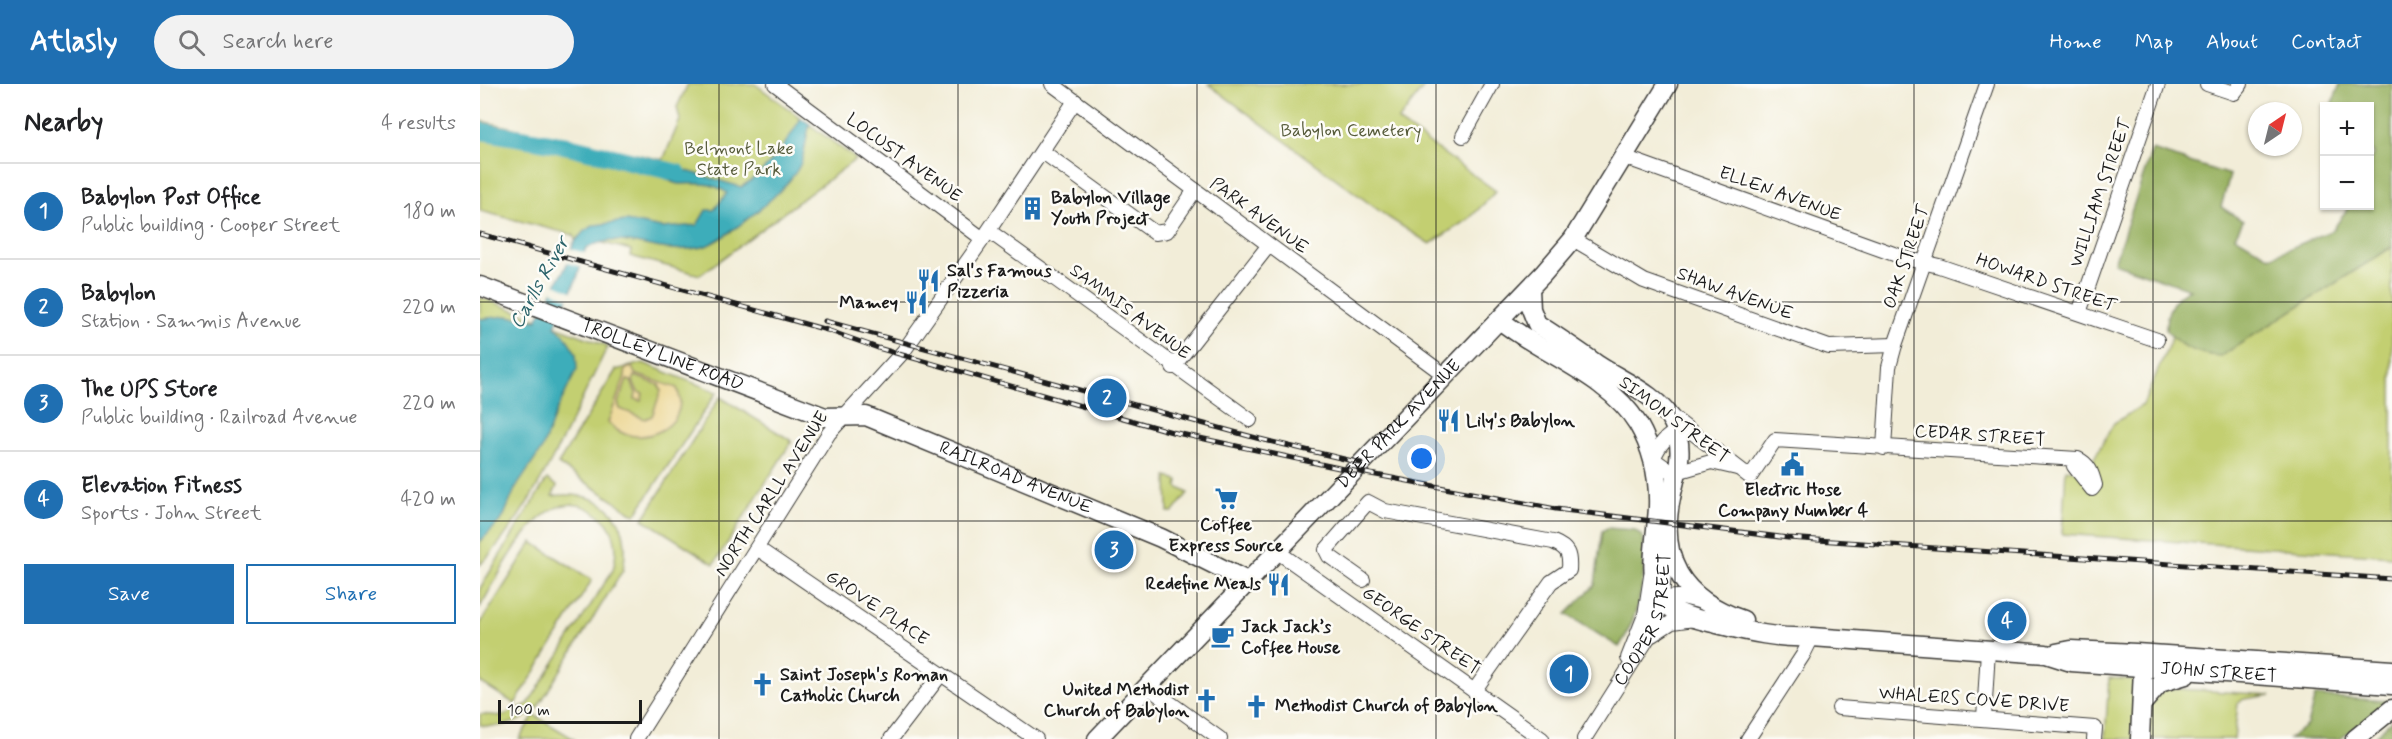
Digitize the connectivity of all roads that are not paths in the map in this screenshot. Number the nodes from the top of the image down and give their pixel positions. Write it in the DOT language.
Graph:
graph roads {
  1 [pos="774,84"];
  2 [pos="1052,84"];
  3 [pos="1492,84"];
  4 [pos="1668,84"];
  5 [pos="1988,84"];
  6 [pos="2158,84"];
  7 [pos="2207,84"];
  8 [pos="2239,88"];
  9 [pos="1075,101"];
  10 [pos="1463,136"];
  11 [pos="1043,152"];
  12 [pos="1624,157"];
  13 [pos="1195,190"];
  14 [pos="986,235"];
  15 [pos="1573,239"];
  16 [pos="1269,245"];
  17 [pos="1924,262"];
  18 [pos="480,286"];
  19 [pos="1530,289"];
  20 [pos="2079,313"];
  21 [pos="1503,317"];
  22 [pos="2157,340"];
  23 [pos="1895,345"];
  24 [pos="1597,364"];
  25 [pos="1173,367"];
  26 [pos="1446,376"];
  27 [pos="1667,413"];
  28 [pos="845,416"];
  29 [pos="1250,420"];
  30 [pos="1682,430"];
  31 [pos="1884,448"];
  32 [pos="1653,459"];
  33 [pos="2073,460"];
  34 [pos="1737,468"];
  35 [pos="1678,472"];
  36 [pos="1668,537"];
  37 [pos="757,548"];
  38 [pos="1278,552"];
  39 [pos="1654,556"];
  40 [pos="1363,580"];
  41 [pos="1249,582"];
  42 [pos="1662,600"];
  43 [pos="1704,612"];
  44 [pos="1645,615"];
  45 [pos="1650,637"];
  46 [pos="1812,637"];
  47 [pos="1988,650"];
  48 [pos="2129,653"];
  49 [pos="2046,654"];
  50 [pos="2144,668"];
  51 [pos="2392,670"];
  52 [pos="2216,673"];
  53 [pos="941,674"];
  54 [pos="2392,685"];
  55 [pos="1148,687"];
  56 [pos="1474,691"];
  57 [pos="1613,692"];
  58 [pos="2142,704"];
  59 [pos="1839,708"];
  60 [pos="2392,709"];
  61 [pos="1984,718"];
  62 [pos="2361,734"];
  63 [pos="636,739"];
  64 [pos="891,739"];
  65 [pos="1036,739"];
  66 [pos="1097,739"];
  67 [pos="1220,739"];
  68 [pos="1542,739"];
  69 [pos="1584,739"];
  70 [pos="1748,739"];
  71 [pos="2094,739"];
  72 [pos="2140,739"];
  1 -- 14 [label="street, LOCUST AVENUE"];
  2 -- 9 [label="street, PARK AVENUE"];
  3 -- 10 [label="street"];
  4 -- 12 [label="main road, DEER PARK AVENUE"];
  5 -- 17 [label="street, OAK STREET"];
  6 -- 20 [label="street, WILLIAM STREET"];
  7 -- 8 [label="street"];
  9 -- 11 [label="street, NORTH CARLL AVENUE"];
  9 -- 13 [label="street, PARK AVENUE"];
  11 -- 13 [label="street"];
  11 -- 14 [label="street, NORTH CARLL AVENUE"];
  12 -- 15 [label="main road, DEER PARK AVENUE"];
  12 -- 17 [label="street, ELLEN AVENUE"];
  13 -- 16 [label="street, PARK AVENUE"];
  14 -- 25 [label="street, SAMMIS AVENUE"];
  14 -- 28 [label="street, NORTH CARLL AVENUE"];
  15 -- 19 [label="main road, DEER PARK AVENUE"];
  15 -- 23 [label="street, SHAW AVENUE"];
  16 -- 25 [label="street"];
  16 -- 26 [label="street, PARK AVENUE"];
  17 -- 20 [label="street, HOWARD STREET"];
  17 -- 23 [label="street, OAK STREET"];
  18 -- 28 [label="main road, TROLLEY LINE ROAD"];
  19 -- 21 [label="main road, DEER PARK AVENUE"];
  19 -- 24 [label="main road, SIMON STREET"];
  20 -- 22 [label="street, HOWARD STREET"];
  21 -- 24 [label="main road, SIMON STREET"];
  21 -- 26 [label="main road, DEER PARK AVENUE"];
  21 -- 32 [label="main road, SIMON STREET"];
  23 -- 31 [label="street, OAK STREET"];
  24 -- 27 [label="main road, SIMON STREET"];
  25 -- 29 [label="street, SAMMIS AVENUE"];
  26 -- 38 [label="main road, DEER PARK AVENUE"];
  27 -- 30 [label="main road, COOPER STREET"];
  28 -- 37 [label="street, NORTH CARLL AVENUE"];
  28 -- 41 [label="main road, RAILROAD AVENUE"];
  30 -- 32 [label="street"];
  30 -- 34 [label="street, SIMON STREET"];
  30 -- 35 [label="main road, COOPER STREET"];
  31 -- 33 [label="street, CEDAR STREET"];
  31 -- 34 [label="street, SIMON STREET"];
  32 -- 35 [label="street"];
  32 -- 39 [label="main road"];
  34 -- 35 [label="street"];
  35 -- 36 [label="main road, COOPER STREET"];
  36 -- 42 [label="street, COOPER STREET"];
  36 -- 43 [label="main road, JOHN STREET"];
  37 -- 53 [label="street, GROVE PLACE"];
  37 -- 63 [label="street, NORTH CARLL AVENUE"];
  38 -- 41 [label="main road, DEER PARK AVENUE"];
  38 -- 56 [label="street, GEORGE STREET"];
  39 -- 42 [label="main road"];
  39 -- 44 [label="street, COOPER STREET"];
  40 -- 56 [label="street"];
  41 -- 55 [label="main road, DEER PARK AVENUE"];
  42 -- 43 [label="main road, JOHN STREET"];
  42 -- 44 [label="street"];
  42 -- 45 [label="street, COOPER STREET"];
  43 -- 45 [label="street, JOHN STREET"];
  43 -- 46 [label="main road, JOHN STREET"];
  44 -- 57 [label="street, COOPER STREET"];
  45 -- 57 [label="street, COOPER STREET"];
  46 -- 47 [label="main road, JOHN STREET"];
  46 -- 70 [label="street"];
  47 -- 49 [label="main road, JOHN STREET"];
  47 -- 61 [label="street"];
  48 -- 49 [label="main road, JOHN STREET"];
  48 -- 50 [label="main road"];
  48 -- 51 [label="main road, JOHN STREET"];
  49 -- 50 [label="main road, JOHN STREET"];
  50 -- 52 [label="main road, JOHN STREET"];
  50 -- 58 [label="main road"];
  52 -- 54 [label="main road, JOHN STREET"];
  52 -- 58 [label="main road"];
  53 -- 64 [label="street"];
  53 -- 65 [label="street, GROVE PLACE"];
  55 -- 66 [label="main road, DEER PARK AVENUE"];
  55 -- 67 [label="street"];
  56 -- 68 [label="street, GEORGE STREET"];
  57 -- 69 [label="street, COOPER STREET"];
  58 -- 72 [label="main road"];
  59 -- 61 [label="street, WHALERS COVE DRIVE"];
  60 -- 62 [label="main road"];
  61 -- 71 [label="street, WHALERS COVE DRIVE"];
}
